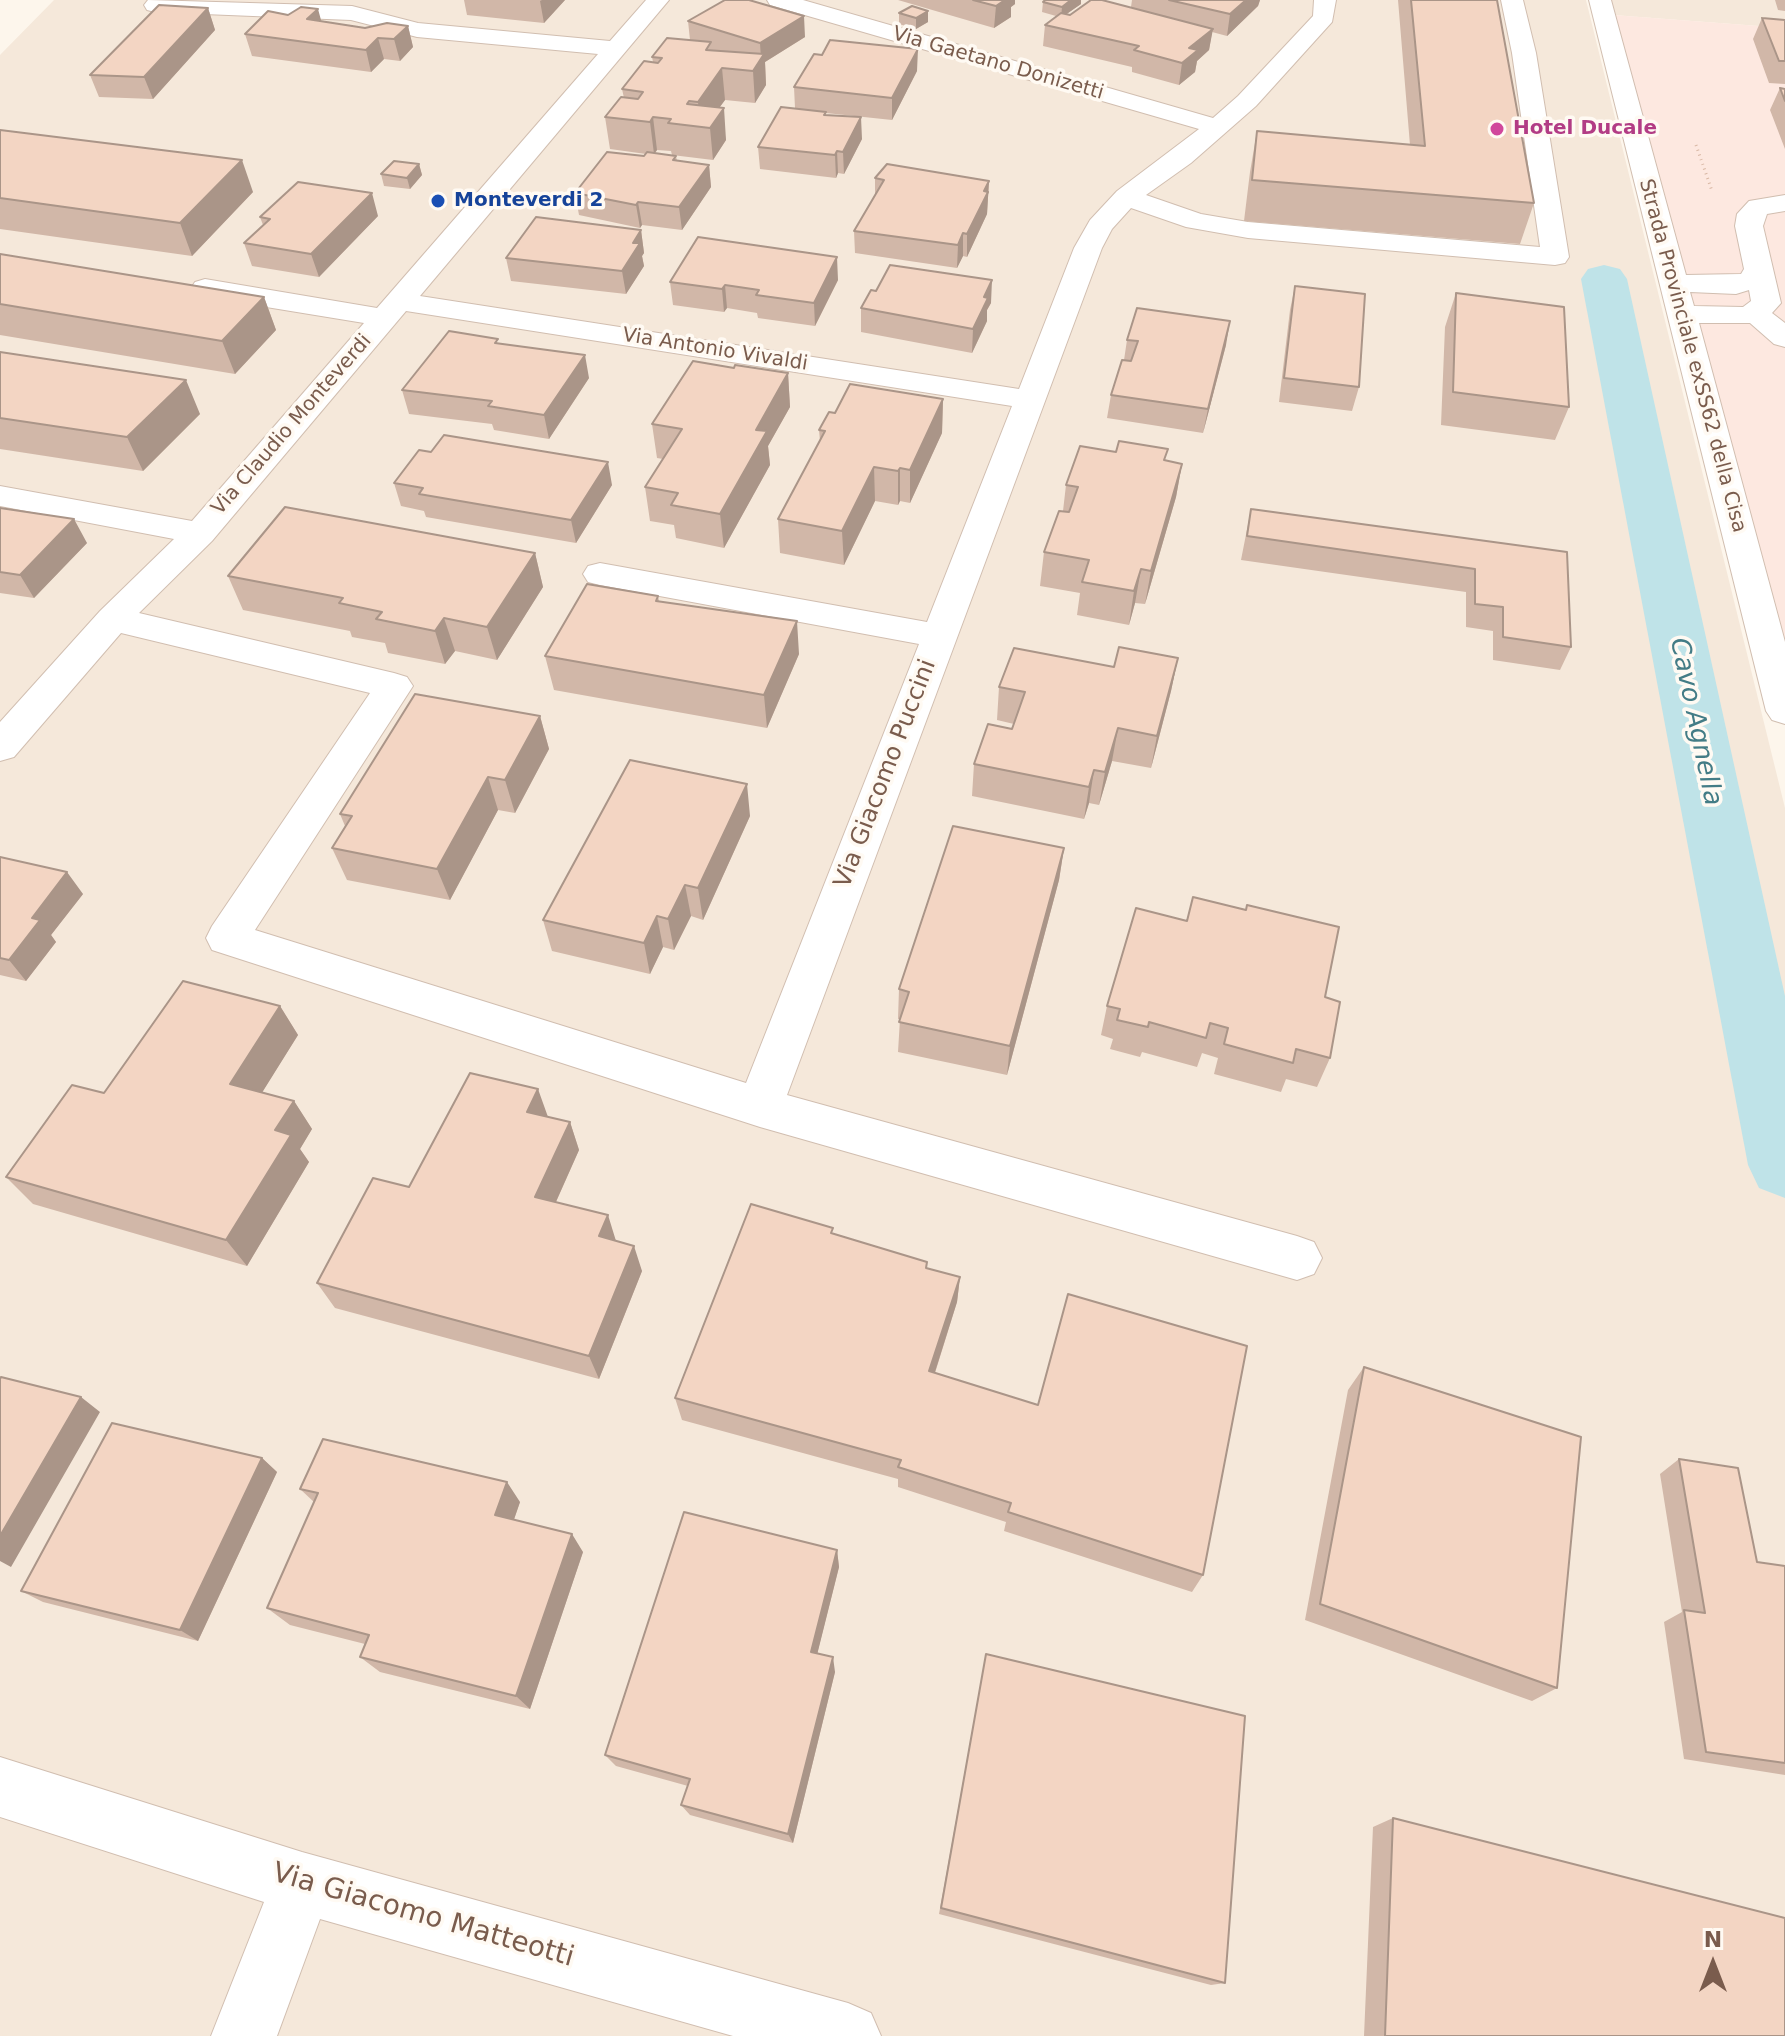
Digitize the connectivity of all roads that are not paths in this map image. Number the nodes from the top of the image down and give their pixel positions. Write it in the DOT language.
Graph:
graph roads {
  1 [pos="658,0"];
  2 [pos="778,0"];
  3 [pos="1325,0"];
  4 [pos="1512,0"];
  5 [pos="1600,0"];
  6 [pos="155,5"];
  7 [pos="616,49"];
  8 [pos="1218,127"];
  9 [pos="1126,197"];
  10 [pos="1785,203"];
  11 [pos="1758,270"];
  12 [pos="1673,283"];
  13 [pos="183,285"];
  14 [pos="391,309"];
  15 [pos="1755,313"];
  16 [pos="1682,314"];
  17 [pos="1785,338"];
  18 [pos="1032,400"];
  19 [pos="0,496"];
  20 [pos="200,533"];
  21 [pos="600,574"];
  22 [pos="113,619"];
  23 [pos="939,636"];
  24 [pos="1785,711"];
  25 [pos="0,747"];
  26 [pos="760,1107"];
  27 [pos="1297,1258"];
  28 [pos="0,1787"];
  29 [pos="302,1883"];
  30 [pos="244,2036"];
  31 [pos="848,2036"];
  1 -- 7 [label="street, Via Claudio Monteverdi"];
  2 -- 8 [label="street, Via Gaetano Donizetti"];
  3 -- 8 [label="street, Via Giacomo Puccini"];
  4 -- 9 [label="street"];
  5 -- 12 [label="street, Strada Provinciale exSS62 della Cisa"];
  6 -- 7 [label="street"];
  7 -- 14 [label="street, Via Claudio Monteverdi"];
  8 -- 9 [label="street, Via Giacomo Puccini"];
  9 -- 18 [label="street, Via Giacomo Puccini"];
  10 -- 11 [label="street"];
  11 -- 12 [label="street"];
  11 -- 15 [label="street"];
  12 -- 16 [label="street, Strada Provinciale exSS62 della Cisa"];
  13 -- 14 [label="street, Via Claudio Monteverdi"];
  14 -- 18 [label="street, Via Antonio Vivaldi"];
  14 -- 20 [label="street, Via Claudio Monteverdi"];
  15 -- 16 [label="street"];
  15 -- 17 [label="street"];
  16 -- 24 [label="street, Strada Provinciale exSS62 della Cisa"];
  18 -- 23 [label="street, Via Giacomo Puccini"];
  19 -- 20 [label="street, Via Claudio Monteverdi"];
  20 -- 22 [label="street, Via Claudio Monteverdi"];
  21 -- 23 [label="street"];
  22 -- 25 [label="street, Via Claudio Monteverdi"];
  22 -- 26 [label="street"];
  23 -- 26 [label="street, Via Giacomo Puccini"];
  26 -- 27 [label="street"];
  28 -- 29 [label="street, Via Giacomo Matteotti"];
  29 -- 30 [label="street"];
  29 -- 31 [label="street, Via Giacomo Matteotti"];
}
